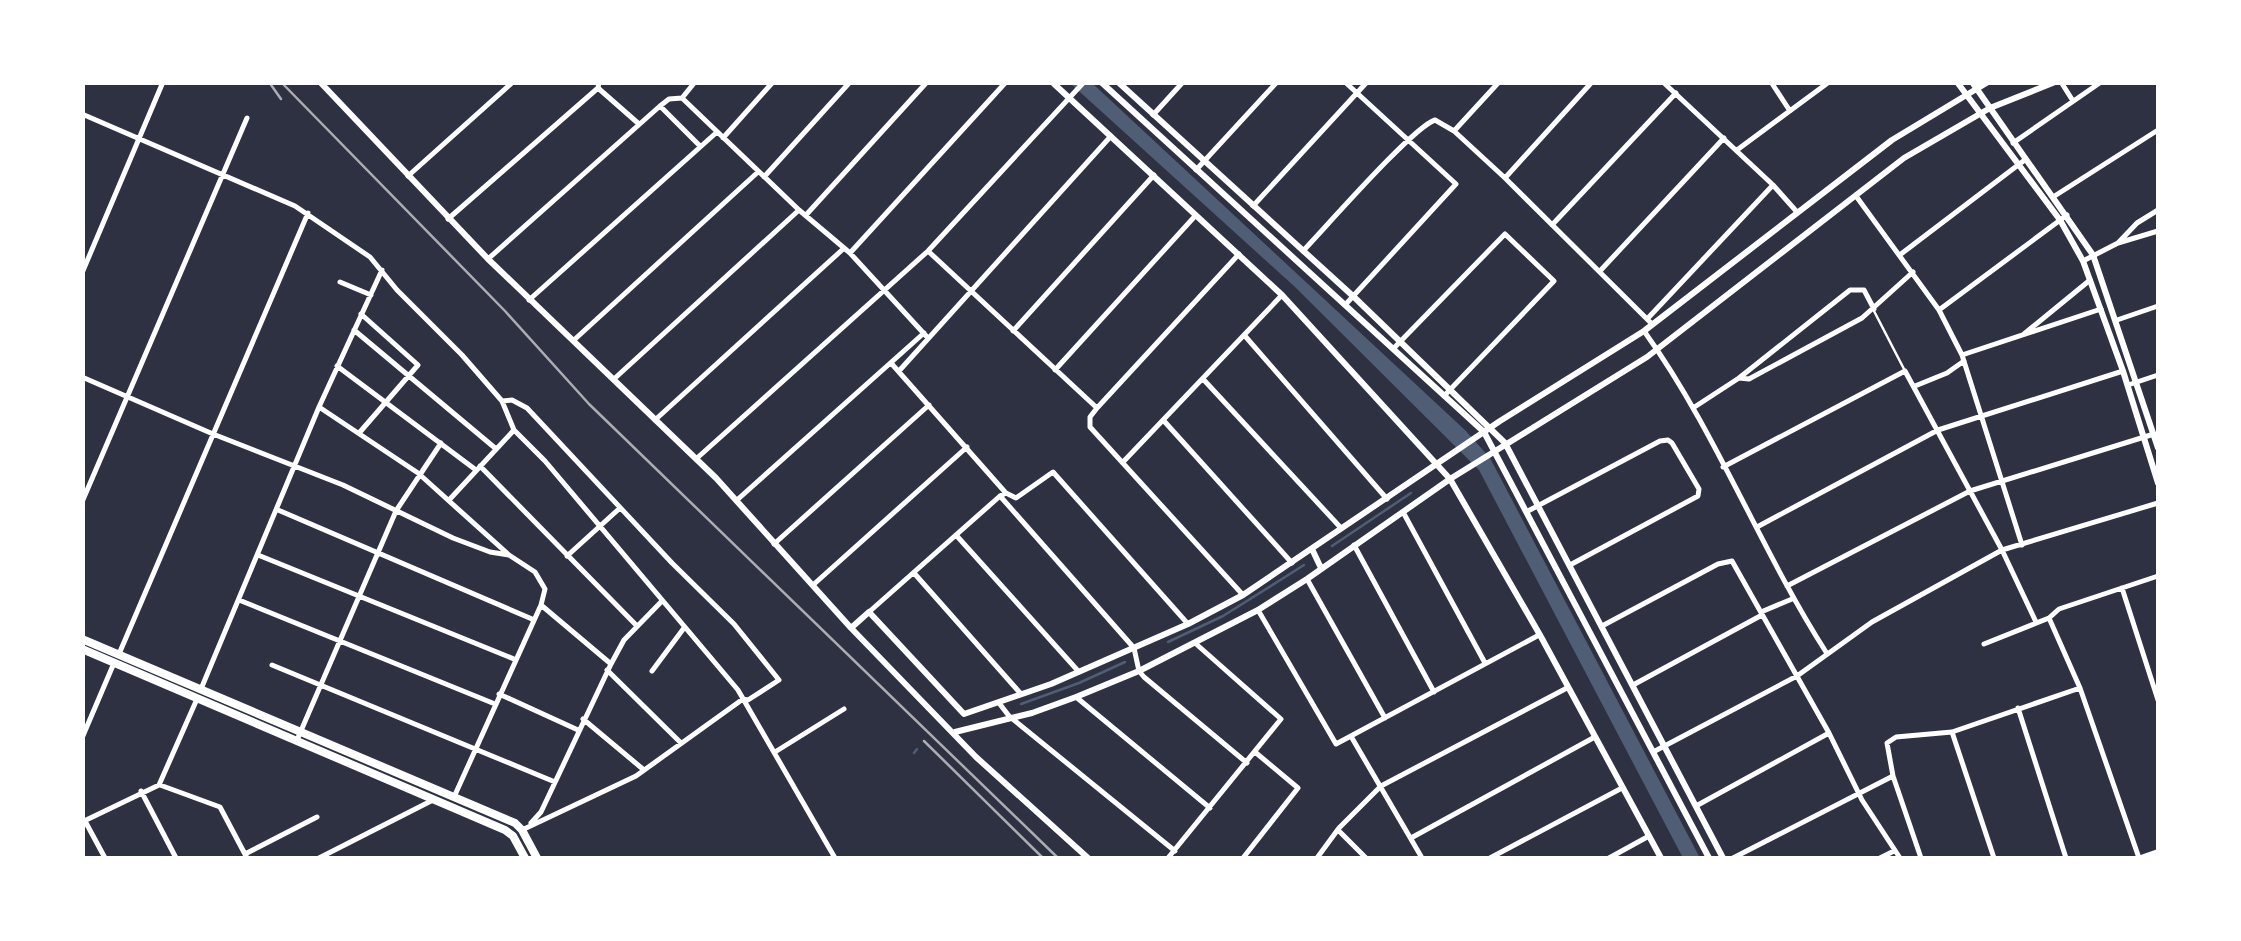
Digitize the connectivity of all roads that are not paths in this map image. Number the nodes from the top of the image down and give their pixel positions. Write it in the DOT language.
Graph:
graph roads {
  1 [pos="163,82"];
  2 [pos="320,82"];
  3 [pos="513,82"];
  4 [pos="695,82"];
  5 [pos="773,82"];
  6 [pos="850,82"];
  7 [pos="927,82"];
  8 [pos="1006,82"];
  9 [pos="1052,82"];
  10 [pos="1084,82"];
  11 [pos="1101,82"];
  12 [pos="1118,82"];
  13 [pos="1183,82"];
  14 [pos="1277,82"];
  15 [pos="1345,82"];
  16 [pos="1367,82"];
  17 [pos="1499,82"];
  18 [pos="1592,82"];
  19 [pos="1663,82"];
  20 [pos="1771,82"];
  21 [pos="1829,82"];
  22 [pos="1957,82"];
  23 [pos="1988,82"];
  24 [pos="2058,82"];
  25 [pos="2101,82"];
  26 [pos="599,85"];
  27 [pos="1974,85"];
  28 [pos="1357,93"];
  29 [pos="1676,93"];
  30 [pos="1072,95"];
  31 [pos="1966,95"];
  32 [pos="682,98"];
  33 [pos="2073,101"];
  34 [pos="660,106"];
  35 [pos="1990,108"];
  36 [pos="1790,111"];
  37 [pos="82,114"];
  38 [pos="1153,114"];
  39 [pos="1979,115"];
  40 [pos="247,118"];
  41 [pos="639,124"];
  42 [pos="2158,130"];
  43 [pos="1454,131"];
  44 [pos="717,132"];
  45 [pos="1111,136"];
  46 [pos="140,137"];
  47 [pos="723,138"];
  48 [pos="1724,138"];
  49 [pos="1408,141"];
  50 [pos="2013,144"];
  51 [pos="700,146"];
  52 [pos="1738,150"];
  53 [pos="1204,161"];
  54 [pos="2023,162"];
  55 [pos="1196,170"];
  56 [pos="223,172"];
  57 [pos="762,174"];
  58 [pos="408,176"];
  59 [pos="1154,176"];
  60 [pos="1505,178"];
  61 [pos="1773,184"];
  62 [pos="1856,196"];
  63 [pos="2050,199"];
  64 [pos="1252,206"];
  65 [pos="799,210"];
  66 [pos="2158,210"];
  67 [pos="1797,212"];
  68 [pos="308,214"];
  69 [pos="806,215"];
  70 [pos="1196,215"];
  71 [pos="2064,218"];
  72 [pos="448,219"];
  73 [pos="1552,225"];
  74 [pos="2158,232"];
  75 [pos="2118,243"];
  76 [pos="842,249"];
  77 [pos="928,251"];
  78 [pos="1303,251"];
  79 [pos="850,253"];
  80 [pos="1240,254"];
  81 [pos="1900,255"];
  82 [pos="2093,255"];
  83 [pos="488,259"];
  84 [pos="2083,261"];
  85 [pos="382,270"];
  86 [pos="1599,272"];
  87 [pos="1914,272"];
  88 [pos="82,273"];
  89 [pos="2090,280"];
  90 [pos="340,282"];
  91 [pos="885,291"];
  92 [pos="970,292"];
  93 [pos="371,295"];
  94 [pos="1282,296"];
  95 [pos="1354,297"];
  96 [pos="529,300"];
  97 [pos="1345,305"];
  98 [pos="2158,306"];
  99 [pos="1874,309"];
  100 [pos="2101,309"];
  101 [pos="1939,310"];
  102 [pos="361,314"];
  103 [pos="2116,320"];
  104 [pos="1650,321"];
  105 [pos="354,330"];
  106 [pos="1013,331"];
  107 [pos="1644,331"];
  108 [pos="926,335"];
  109 [pos="1244,336"];
  110 [pos="2022,336"];
  111 [pos="571,342"];
  112 [pos="1402,343"];
  113 [pos="1392,349"];
  114 [pos="1658,349"];
  115 [pos="1962,358"];
  116 [pos="891,363"];
  117 [pos="337,366"];
  118 [pos="1054,370"];
  119 [pos="899,371"];
  120 [pos="2124,371"];
  121 [pos="1905,372"];
  122 [pos="2158,374"];
  123 [pos="82,377"];
  124 [pos="410,377"];
  125 [pos="1738,378"];
  126 [pos="614,379"];
  127 [pos="1204,379"];
  128 [pos="2137,382"];
  129 [pos="2128,384"];
  130 [pos="1915,386"];
  131 [pos="1451,389"];
  132 [pos="129,394"];
  133 [pos="1444,396"];
  134 [pos="502,401"];
  135 [pos="385,402"];
  136 [pos="930,405"];
  137 [pos="319,406"];
  138 [pos="1097,408"];
  139 [pos="1694,408"];
  140 [pos="1980,418"];
  141 [pos="655,420"];
  142 [pos="1164,420"];
  143 [pos="1492,426"];
  144 [pos="514,430"];
  145 [pos="1938,430"];
  146 [pos="360,432"];
  147 [pos="1484,432"];
  148 [pos="214,434"];
  149 [pos="2154,434"];
  150 [pos="2143,438"];
  151 [pos="1505,443"];
  152 [pos="441,444"];
  153 [pos="2158,446"];
  154 [pos="967,447"];
  155 [pos="496,448"];
  156 [pos="1495,450"];
  157 [pos="696,459"];
  158 [pos="1124,461"];
  159 [pos="295,466"];
  160 [pos="1436,466"];
  161 [pos="1723,467"];
  162 [pos="478,468"];
  163 [pos="2156,469"];
  164 [pos="418,473"];
  165 [pos="1450,479"];
  166 [pos="2003,483"];
  167 [pos="2158,483"];
  168 [pos="1970,491"];
  169 [pos="1003,494"];
  170 [pos="1387,499"];
  171 [pos="450,500"];
  172 [pos="736,500"];
  173 [pos="82,502"];
  174 [pos="2158,503"];
  175 [pos="1537,506"];
  176 [pos="620,508"];
  177 [pos="278,510"];
  178 [pos="396,510"];
  179 [pos="1528,511"];
  180 [pos="1403,512"];
  181 [pos="598,526"];
  182 [pos="1757,527"];
  183 [pos="1341,528"];
  184 [pos="956,535"];
  185 [pos="774,544"];
  186 [pos="1354,545"];
  187 [pos="2022,545"];
  188 [pos="1312,549"];
  189 [pos="2002,550"];
  190 [pos="378,552"];
  191 [pos="509,554"];
  192 [pos="258,555"];
  193 [pos="567,556"];
  194 [pos="1292,564"];
  195 [pos="1570,565"];
  196 [pos="1322,568"];
  197 [pos="914,573"];
  198 [pos="2158,576"];
  199 [pos="1307,579"];
  200 [pos="812,586"];
  201 [pos="1787,586"];
  202 [pos="2122,588"];
  203 [pos="1586,594"];
  204 [pos="1244,595"];
  205 [pos="360,598"];
  206 [pos="1792,599"];
  207 [pos="239,600"];
  208 [pos="1574,601"];
  209 [pos="662,602"];
  210 [pos="541,605"];
  211 [pos="1258,610"];
  212 [pos="870,612"];
  213 [pos="1761,614"];
  214 [pos="2049,618"];
  215 [pos="532,619"];
  216 [pos="2036,622"];
  217 [pos="1188,624"];
  218 [pos="637,626"];
  219 [pos="1602,626"];
  220 [pos="684,628"];
  221 [pos="851,628"];
  222 [pos="1540,635"];
  223 [pos="82,638"];
  224 [pos="1195,643"];
  225 [pos="340,644"];
  226 [pos="1984,644"];
  227 [pos="1134,648"];
  228 [pos="82,649"];
  229 [pos="1826,652"];
  230 [pos="116,658"];
  231 [pos="514,660"];
  232 [pos="1485,663"];
  233 [pos="272,665"];
  234 [pos="609,667"];
  235 [pos="1139,670"];
  236 [pos="652,672"];
  237 [pos="1078,672"];
  238 [pos="1796,676"];
  239 [pos="322,686"];
  240 [pos="1633,686"];
  241 [pos="1566,688"];
  242 [pos="2080,688"];
  243 [pos="1434,692"];
  244 [pos="200,693"];
  245 [pos="499,694"];
  246 [pos="1022,695"];
  247 [pos="1076,697"];
  248 [pos="743,698"];
  249 [pos="2158,700"];
  250 [pos="1000,703"];
  251 [pos="494,704"];
  252 [pos="2018,708"];
  253 [pos="844,709"];
  254 [pos="1009,716"];
  255 [pos="1385,718"];
  256 [pos="582,720"];
  257 [pos="301,730"];
  258 [pos="578,730"];
  259 [pos="955,732"];
  260 [pos="1952,732"];
  261 [pos="1829,733"];
  262 [pos="82,738"];
  263 [pos="1352,738"];
  264 [pos="1593,738"];
  265 [pos="297,740"];
  266 [pos="681,743"];
  267 [pos="1664,746"];
  268 [pos="474,747"];
  269 [pos="1655,751"];
  270 [pos="775,752"];
  271 [pos="1255,752"];
  272 [pos="1246,762"];
  273 [pos="644,770"];
  274 [pos="1893,776"];
  275 [pos="555,782"];
  276 [pos="159,785"];
  277 [pos="415,785"];
  278 [pos="1380,786"];
  279 [pos="1622,788"];
  280 [pos="141,792"];
  281 [pos="1859,794"];
  282 [pos="454,797"];
  283 [pos="433,800"];
  284 [pos="1696,806"];
  285 [pos="1210,808"];
  286 [pos="318,816"];
  287 [pos="84,822"];
  288 [pos="525,828"];
  289 [pos="1339,831"];
  290 [pos="1649,836"];
  291 [pos="1411,838"];
  292 [pos="1175,851"];
  293 [pos="1894,851"];
  294 [pos="2158,852"];
  295 [pos="246,856"];
  296 [pos="105,858"];
  297 [pos="176,858"];
  298 [pos="320,858"];
  299 [pos="524,858"];
  300 [pos="537,858"];
  301 [pos="835,858"];
  302 [pos="1088,858"];
  303 [pos="1168,858"];
  304 [pos="1242,858"];
  305 [pos="1317,858"];
  306 [pos="1366,858"];
  307 [pos="1422,858"];
  308 [pos="1490,858"];
  309 [pos="1609,858"];
  310 [pos="1660,858"];
  311 [pos="1710,858"];
  312 [pos="1724,858"];
  313 [pos="1732,858"];
  314 [pos="1880,858"];
  315 [pos="1900,858"];
  316 [pos="1921,858"];
  317 [pos="1994,858"];
  318 [pos="2066,858"];
  319 [pos="2140,858"];
  1 -- 46 [label="street"];
  2 -- 58 [label="street"];
  3 -- 58 [label="street"];
  4 -- 32 [label="street"];
  5 -- 47 [label="street"];
  6 -- 57 [label="street"];
  7 -- 69 [label="street"];
  8 -- 79 [label="street"];
  9 -- 30 [label="street"];
  10 -- 30 [label="street"];
  11 -- 55 [label="street"];
  12 -- 38 [label="street"];
  13 -- 38 [label="street"];
  14 -- 53 [label="street"];
  15 -- 28 [label="street"];
  16 -- 28 [label="street"];
  17 -- 43 [label="street"];
  18 -- 60 [label="street"];
  19 -- 29 [label="street"];
  20 -- 36 [label="street"];
  21 -- 36 [label="street"];
  22 -- 31 [label="street"];
  23 -- 27 [label="street"];
  24 -- 33 [label="street"];
  24 -- 35 [label="street"];
  25 -- 33 [label="street"];
  26 -- 41 [label="street"];
  26 -- 72 [label="street"];
  27 -- 31 [label="street"];
  27 -- 35 [label="street"];
  28 -- 49 [label="street"];
  28 -- 64 [label="street"];
  29 -- 48 [label="street"];
  29 -- 73 [label="street"];
  30 -- 45 [label="street"];
  30 -- 77 [label="street"];
  31 -- 39 [label="street"];
  31 -- 67 [label="street"];
  32 -- 34 [label="street"];
  32 -- 44 [label="street"];
  33 -- 50 [label="street"];
  34 -- 41 [label="street"];
  34 -- 51 [label="street"];
  35 -- 39 [label="street"];
  35 -- 50 [label="street"];
  36 -- 52 [label="street"];
  37 -- 46 [label="street"];
  38 -- 53 [label="street"];
  39 -- 54 [label="street"];
  39 -- 62 [label="street"];
  40 -- 56 [label="street"];
  41 -- 83 [label="street"];
  42 -- 63 [label="street"];
  43 -- 49 [label="street"];
  43 -- 60 [label="street"];
  44 -- 47 [label="street"];
  44 -- 51 [label="street"];
  45 -- 59 [label="street"];
  45 -- 92 [label="street"];
  46 -- 56 [label="street"];
  46 -- 88 [label="street"];
  47 -- 57 [label="street"];
  48 -- 52 [label="street"];
  48 -- 86 [label="street"];
  49 -- 78 [label="street"];
  49 -- 95 [label="street"];
  50 -- 54 [label="street"];
  51 -- 96 [label="street"];
  52 -- 61 [label="street"];
  53 -- 55 [label="street"];
  53 -- 64 [label="street"];
  54 -- 63 [label="street"];
  54 -- 81 [label="street"];
  55 -- 97 [label="street"];
  56 -- 68 [label="street"];
  56 -- 132 [label="street"];
  57 -- 65 [label="street"];
  57 -- 111 [label="street"];
  58 -- 72 [label="street"];
  59 -- 70 [label="street"];
  59 -- 106 [label="street"];
  60 -- 73 [label="street"];
  61 -- 67 [label="street"];
  61 -- 104 [label="street"];
  62 -- 81 [label="street"];
  62 -- 114 [label="street"];
  63 -- 71 [label="street"];
  64 -- 78 [label="street"];
  65 -- 69 [label="street"];
  65 -- 126 [label="street"];
  66 -- 75 [label="street"];
  67 -- 104 [label="street"];
  68 -- 85 [label="street"];
  68 -- 148 [label="street"];
  69 -- 76 [label="street"];
  70 -- 80 [label="street"];
  70 -- 118 [label="street"];
  71 -- 82 [label="street"];
  71 -- 84 [label="street"];
  71 -- 101 [label="street"];
  72 -- 83 [label="street"];
  73 -- 86 [label="street"];
  74 -- 75 [label="street"];
  75 -- 82 [label="street"];
  76 -- 79 [label="street"];
  76 -- 141 [label="street"];
  77 -- 91 [label="street"];
  77 -- 92 [label="street"];
  78 -- 95 [label="street"];
  79 -- 91 [label="street"];
  80 -- 94 [label="street"];
  80 -- 138 [label="street"];
  81 -- 87 [label="street"];
  82 -- 84 [label="street"];
  82 -- 103 [label="street"];
  83 -- 96 [label="street"];
  84 -- 89 [label="street"];
  85 -- 93 [label="street"];
  85 -- 134 [label="street"];
  86 -- 104 [label="street"];
  87 -- 99 [label="street"];
  87 -- 101 [label="street"];
  89 -- 100 [label="street"];
  89 -- 110 [label="street"];
  90 -- 93 [label="street"];
  91 -- 108 [label="street"];
  91 -- 157 [label="street"];
  92 -- 106 [label="street"];
  92 -- 108 [label="street"];
  93 -- 102 [label="street"];
  94 -- 109 [label="street"];
  94 -- 160 [label="street"];
  95 -- 97 [label="street"];
  95 -- 112 [label="street"];
  96 -- 111 [label="street"];
  97 -- 113 [label="street"];
  98 -- 103 [label="street"];
  99 -- 121 [label="lane"];
  99 -- 125 [label="street"];
  99 -- 125 [label="street"];
  100 -- 110 [label="street"];
  100 -- 120 [label="street"];
  101 -- 115 [label="street"];
  102 -- 105 [label="street"];
  102 -- 124 [label="street"];
  103 -- 128 [label="street"];
  104 -- 107 [label="street"];
  105 -- 117 [label="street"];
  105 -- 124 [label="street"];
  106 -- 118 [label="street"];
  107 -- 114 [label="street"];
  107 -- 143 [label="street"];
  108 -- 116 [label="street"];
  108 -- 119 [label="street"];
  109 -- 127 [label="street"];
  109 -- 170 [label="street"];
  110 -- 115 [label="street"];
  111 -- 126 [label="street"];
  112 -- 113 [label="street"];
  112 -- 131 [label="street"];
  112 -- 131 [label="street"];
  113 -- 133 [label="street"];
  114 -- 139 [label="street"];
  114 -- 151 [label="street"];
  115 -- 130 [label="street"];
  115 -- 140 [label="street"];
  116 -- 119 [label="street"];
  116 -- 172 [label="street"];
  117 -- 135 [label="street"];
  117 -- 137 [label="street"];
  118 -- 138 [label="street"];
  119 -- 136 [label="street"];
  120 -- 129 [label="street"];
  120 -- 140 [label="street"];
  121 -- 130 [label="street"];
  121 -- 161 [label="street"];
  122 -- 128 [label="street"];
  123 -- 132 [label="street"];
  124 -- 135 [label="street"];
  124 -- 155 [label="street"];
  125 -- 139 [label="street"];
  126 -- 141 [label="street"];
  127 -- 142 [label="street"];
  127 -- 183 [label="street"];
  128 -- 129 [label="street"];
  128 -- 149 [label="street"];
  129 -- 150 [label="street"];
  130 -- 145 [label="street"];
  131 -- 133 [label="street"];
  131 -- 143 [label="street"];
  132 -- 148 [label="street"];
  132 -- 173 [label="street"];
  133 -- 147 [label="street"];
  134 -- 144 [label="street"];
  134 -- 176 [label="street"];
  135 -- 146 [label="street"];
  135 -- 152 [label="street"];
  136 -- 154 [label="street"];
  136 -- 185 [label="street"];
  137 -- 146 [label="street"];
  137 -- 159 [label="street"];
  138 -- 158 [label="street"];
  139 -- 161 [label="street"];
  140 -- 145 [label="street"];
  140 -- 166 [label="street"];
  141 -- 157 [label="street"];
  142 -- 158 [label="street"];
  142 -- 194 [label="street"];
  143 -- 147 [label="street"];
  143 -- 151 [label="street"];
  144 -- 155 [label="street"];
  144 -- 181 [label="street"];
  145 -- 168 [label="street"];
  145 -- 182 [label="street"];
  146 -- 164 [label="street"];
  147 -- 156 [label="street"];
  147 -- 160 [label="street"];
  148 -- 159 [label="street"];
  148 -- 230 [label="street"];
  149 -- 150 [label="street"];
  149 -- 153 [label="street"];
  150 -- 163 [label="street"];
  150 -- 166 [label="street"];
  151 -- 156 [label="street"];
  151 -- 175 [label="street"];
  152 -- 162 [label="street"];
  152 -- 164 [label="street"];
  154 -- 169 [label="street"];
  154 -- 200 [label="street"];
  155 -- 162 [label="street"];
  156 -- 165 [label="street"];
  156 -- 179 [label="street"];
  157 -- 172 [label="street"];
  158 -- 204 [label="street"];
  159 -- 177 [label="street"];
  159 -- 178 [label="street"];
  160 -- 165 [label="street"];
  160 -- 170 [label="street"];
  161 -- 182 [label="street"];
  162 -- 171 [label="street"];
  162 -- 193 [label="street"];
  163 -- 167 [label="street"];
  164 -- 171 [label="street"];
  164 -- 178 [label="street"];
  165 -- 180 [label="street"];
  165 -- 222 [label="street"];
  166 -- 168 [label="street"];
  166 -- 187 [label="street"];
  168 -- 189 [label="street"];
  168 -- 201 [label="street"];
  169 -- 184 [label="street"];
  169 -- 217 [label="street"];
  169 -- 227 [label="street"];
  170 -- 183 [label="street"];
  171 -- 191 [label="street"];
  172 -- 185 [label="street"];
  174 -- 187 [label="street"];
  175 -- 179 [label="street"];
  175 -- 195 [label="street"];
  175 -- 195 [label="street"];
  176 -- 181 [label="street"];
  176 -- 248 [label="street"];
  177 -- 190 [label="street"];
  177 -- 192 [label="street"];
  178 -- 190 [label="street"];
  178 -- 191 [label="street"];
  179 -- 208 [label="street"];
  180 -- 186 [label="street"];
  180 -- 232 [label="street"];
  181 -- 193 [label="street"];
  181 -- 209 [label="street"];
  182 -- 201 [label="street"];
  183 -- 188 [label="street"];
  184 -- 197 [label="street"];
  184 -- 237 [label="street"];
  185 -- 200 [label="street"];
  186 -- 196 [label="street"];
  186 -- 243 [label="street"];
  187 -- 189 [label="street"];
  188 -- 194 [label="street"];
  188 -- 196 [label="street"];
  189 -- 216 [label="street"];
  189 -- 229 [label="street"];
  190 -- 205 [label="street"];
  190 -- 215 [label="street"];
  191 -- 210 [label="street"];
  192 -- 205 [label="street"];
  192 -- 207 [label="street"];
  193 -- 218 [label="street"];
  194 -- 204 [label="street"];
  195 -- 203 [label="street"];
  196 -- 199 [label="street"];
  197 -- 212 [label="street"];
  197 -- 246 [label="street"];
  198 -- 202 [label="street"];
  199 -- 211 [label="street"];
  199 -- 255 [label="street"];
  200 -- 221 [label="street"];
  201 -- 206 [label="street"];
  202 -- 214 [label="street"];
  202 -- 249 [label="street"];
  203 -- 208 [label="street"];
  203 -- 219 [label="street"];
  204 -- 217 [label="street"];
  205 -- 225 [label="street"];
  205 -- 231 [label="street"];
  206 -- 213 [label="street"];
  206 -- 229 [label="street"];
  207 -- 225 [label="street"];
  207 -- 244 [label="street"];
  208 -- 269 [label="street"];
  209 -- 218 [label="street"];
  209 -- 220 [label="street"];
  210 -- 215 [label="street"];
  210 -- 234 [label="street"];
  211 -- 224 [label="street"];
  211 -- 263 [label="street"];
  212 -- 221 [label="street"];
  212 -- 250 [label="street"];
  213 -- 219 [label="street"];
  213 -- 238 [label="street"];
  213 -- 240 [label="street"];
  214 -- 216 [label="street"];
  214 -- 242 [label="street"];
  215 -- 231 [label="street"];
  216 -- 226 [label="street"];
  217 -- 227 [label="street"];
  218 -- 234 [label="street"];
  219 -- 240 [label="street"];
  220 -- 236 [label="street"];
  220 -- 248 [label="street"];
  221 -- 259 [label="street"];
  222 -- 232 [label="street"];
  222 -- 241 [label="street"];
  223 -- 230 [label="main road"];
  224 -- 235 [label="street"];
  224 -- 271 [label="street"];
  225 -- 239 [label="street"];
  225 -- 251 [label="street"];
  227 -- 235 [label="street"];
  227 -- 237 [label="street"];
  228 -- 230 [label="main road"];
  229 -- 238 [label="street"];
  230 -- 244 [label="main road"];
  230 -- 262 [label="street"];
  231 -- 245 [label="street"];
  232 -- 243 [label="street"];
  233 -- 239 [label="street"];
  234 -- 256 [label="street"];
  234 -- 266 [label="street"];
  235 -- 247 [label="street"];
  235 -- 272 [label="street"];
  237 -- 246 [label="street"];
  238 -- 261 [label="street"];
  238 -- 267 [label="street"];
  239 -- 257 [label="street"];
  239 -- 268 [label="street"];
  240 -- 267 [label="street"];
  241 -- 264 [label="street"];
  241 -- 278 [label="street"];
  242 -- 252 [label="street"];
  242 -- 319 [label="street"];
  243 -- 255 [label="street"];
  244 -- 257 [label="main road"];
  244 -- 265 [label="main road"];
  244 -- 276 [label="street"];
  245 -- 251 [label="street"];
  245 -- 258 [label="street"];
  246 -- 250 [label="street"];
  247 -- 254 [label="street"];
  247 -- 285 [label="street"];
  248 -- 266 [label="street"];
  248 -- 270 [label="street"];
  250 -- 254 [label="street"];
  251 -- 268 [label="street"];
  252 -- 260 [label="street"];
  252 -- 318 [label="street"];
  253 -- 270 [label="street"];
  254 -- 259 [label="street"];
  254 -- 292 [label="street"];
  255 -- 263 [label="street"];
  256 -- 258 [label="street"];
  256 -- 273 [label="street"];
  257 -- 265 [label="street"];
  257 -- 277 [label="main road"];
  258 -- 275 [label="street"];
  259 -- 302 [label="street"];
  260 -- 274 [label="street"];
  260 -- 317 [label="street"];
  261 -- 281 [label="street"];
  261 -- 284 [label="street"];
  263 -- 278 [label="street"];
  264 -- 279 [label="street"];
  264 -- 291 [label="street"];
  265 -- 277 [label="main road"];
  266 -- 273 [label="street"];
  267 -- 269 [label="street"];
  267 -- 284 [label="street"];
  268 -- 275 [label="street"];
  268 -- 282 [label="street"];
  269 -- 311 [label="street"];
  270 -- 301 [label="street"];
  271 -- 272 [label="street"];
  271 -- 304 [label="street"];
  272 -- 285 [label="street"];
  273 -- 288 [label="street"];
  274 -- 281 [label="street"];
  274 -- 316 [label="street"];
  275 -- 288 [label="street"];
  276 -- 280 [label="street"];
  276 -- 295 [label="street"];
  277 -- 282 [label="main road"];
  277 -- 283 [label="main road"];
  278 -- 289 [label="street"];
  278 -- 291 [label="street"];
  279 -- 290 [label="street"];
  279 -- 308 [label="street"];
  280 -- 287 [label="street"];
  280 -- 297 [label="street"];
  281 -- 293 [label="street"];
  281 -- 313 [label="street"];
  282 -- 288 [label="main road"];
  283 -- 298 [label="street"];
  283 -- 299 [label="main road"];
  284 -- 312 [label="street"];
  285 -- 292 [label="street"];
  286 -- 295 [label="street"];
  287 -- 296 [label="street"];
  288 -- 300 [label="main road"];
  289 -- 305 [label="street"];
  289 -- 306 [label="street"];
  290 -- 309 [label="street"];
  290 -- 310 [label="street"];
  291 -- 307 [label="street"];
  292 -- 303 [label="street"];
  293 -- 314 [label="street"];
  293 -- 315 [label="street"];
  294 -- 319 [label="street"];
}
